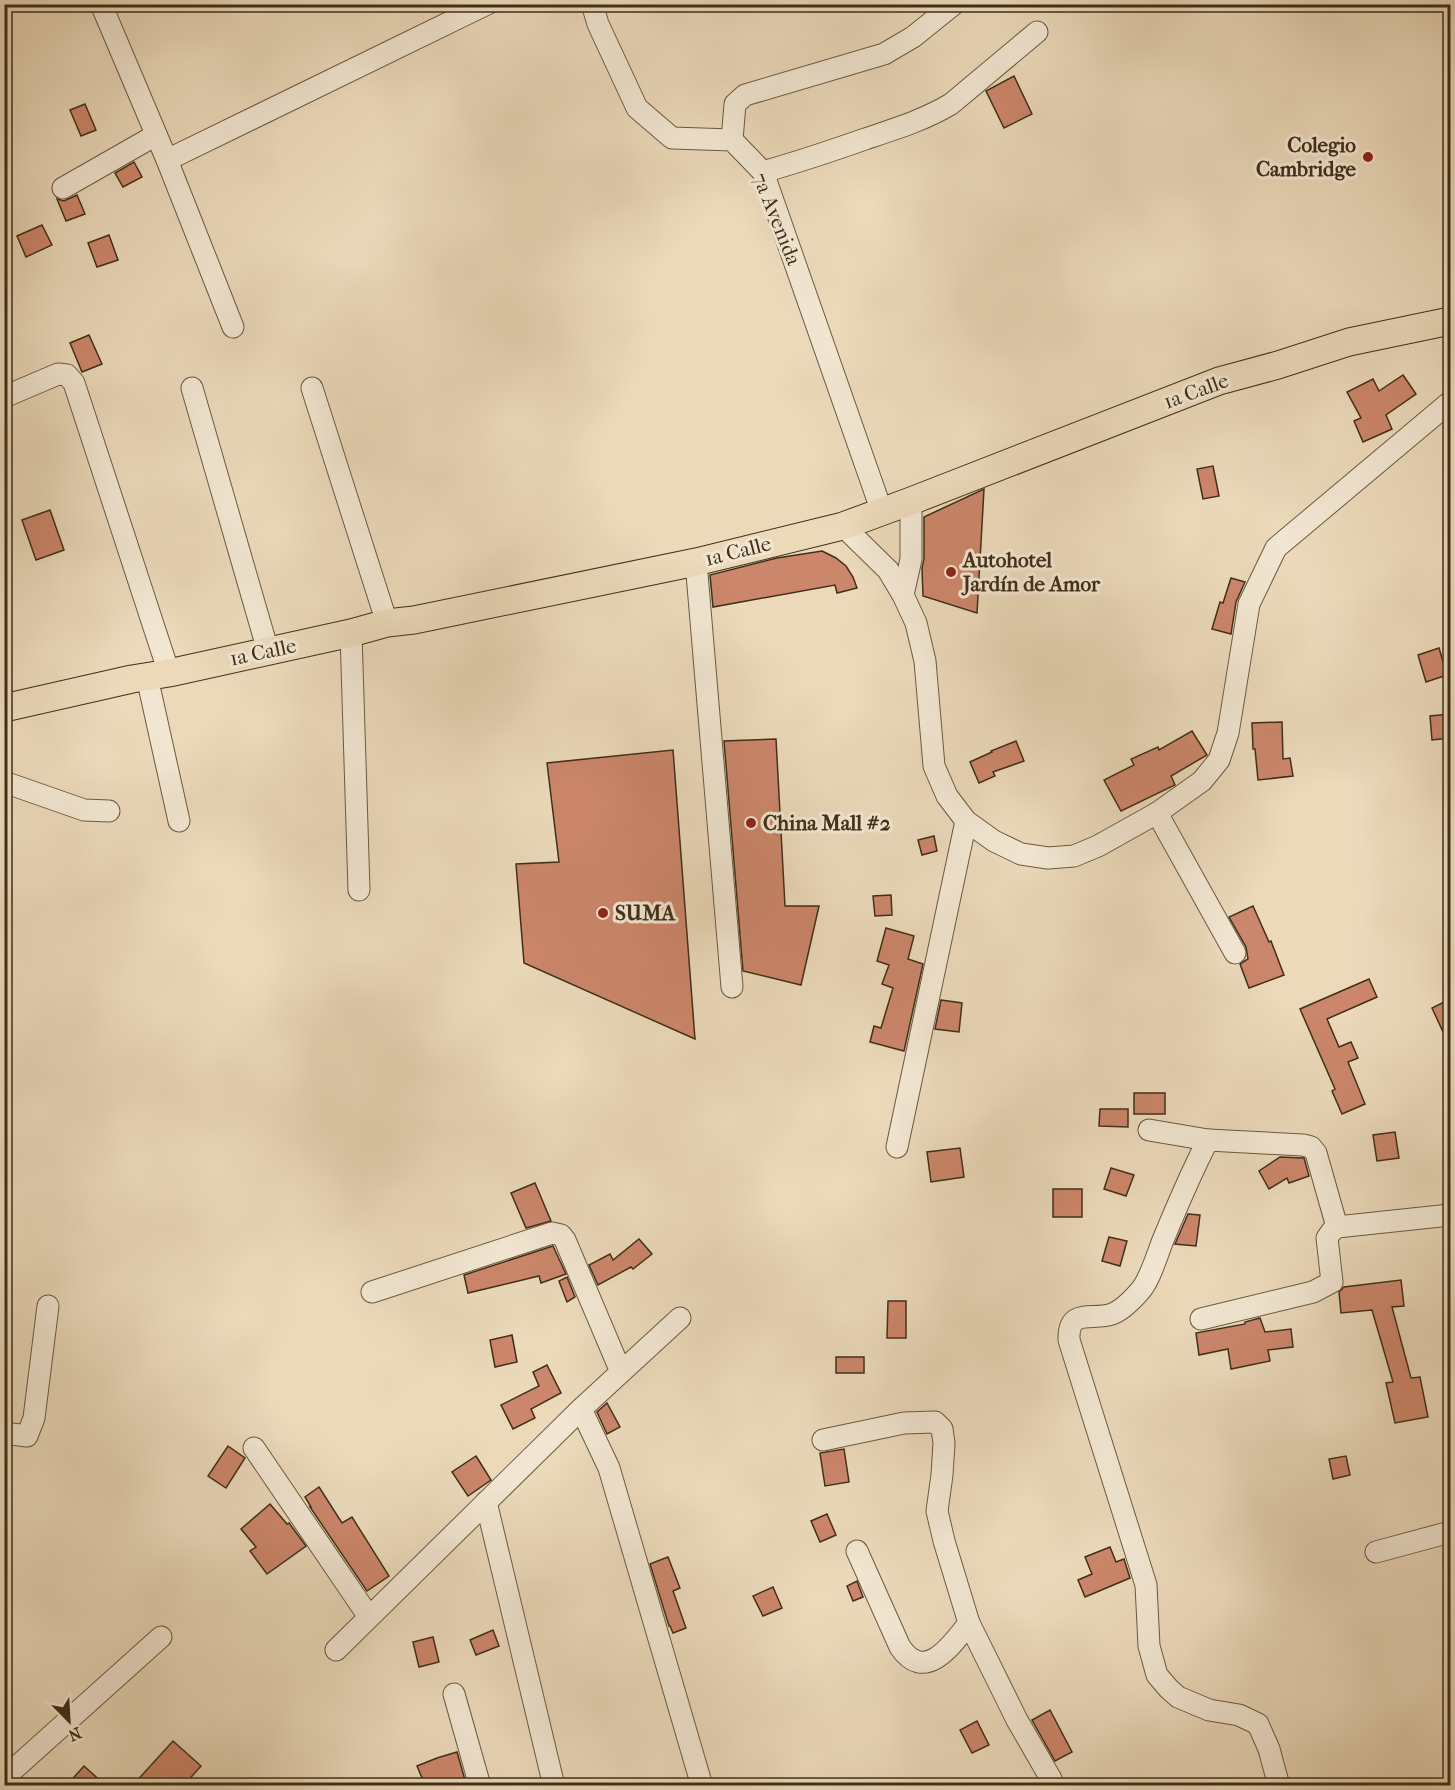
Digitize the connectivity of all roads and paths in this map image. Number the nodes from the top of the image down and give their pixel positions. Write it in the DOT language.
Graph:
graph roads {
  1 [pos="101,4"];
  2 [pos="487,4"];
  3 [pos="592,4"];
  4 [pos="954,4"];
  5 [pos="1036,32"];
  6 [pos="156,135"];
  7 [pos="732,140"];
  8 [pos="167,160"];
  9 [pos="763,172"];
  10 [pos="63,188"];
  11 [pos="1450,321"];
  12 [pos="233,327"];
  13 [pos="192,388"];
  14 [pos="312,388"];
  15 [pos="4,397"];
  16 [pos="1450,402"];
  17 [pos="911,501"];
  18 [pos="882,512"];
  19 [pos="843,526"];
  20 [pos="696,562"];
  21 [pos="903,595"];
  22 [pos="387,623"];
  23 [pos="351,633"];
  24 [pos="268,651"];
  25 [pos="158,675"];
  26 [pos="4,708"];
  27 [pos="4,782"];
  28 [pos="109,811"];
  29 [pos="1157,813"];
  30 [pos="179,821"];
  31 [pos="966,821"];
  32 [pos="358,890"];
  33 [pos="1235,953"];
  34 [pos="732,987"];
  35 [pos="1149,1130"];
  36 [pos="1208,1140"];
  37 [pos="897,1147"];
  38 [pos="1450,1215"];
  39 [pos="1337,1227"];
  40 [pos="372,1292"];
  41 [pos="48,1306"];
  42 [pos="680,1318"];
  43 [pos="1201,1319"];
  44 [pos="621,1372"];
  45 [pos="581,1409"];
  46 [pos="4,1433"];
  47 [pos="822,1440"];
  48 [pos="254,1448"];
  49 [pos="486,1502"];
  50 [pos="1450,1532"];
  51 [pos="857,1551"];
  52 [pos="1376,1552"];
  53 [pos="369,1617"];
  54 [pos="969,1623"];
  55 [pos="161,1637"];
  56 [pos="336,1650"];
  57 [pos="454,1694"];
  58 [pos="4,1778"];
  59 [pos="480,1785"];
  60 [pos="554,1785"];
  61 [pos="702,1785"];
  62 [pos="1053,1785"];
  63 [pos="1279,1785"];
  1 -- 6 [label="street"];
  2 -- 8 [label="street"];
  3 -- 7 [label="street"];
  4 -- 7 [label="street"];
  5 -- 9 [label="street"];
  6 -- 8 [label="street"];
  6 -- 10 [label="street"];
  7 -- 9 [label="street, 7a Avenida"];
  8 -- 12 [label="street"];
  9 -- 18 [label="street, 7a Avenida"];
  11 -- 17 [label="main road, 1a Calle"];
  13 -- 24 [label="street"];
  14 -- 22 [label="street"];
  15 -- 25 [label="street"];
  16 -- 29 [label="street"];
  17 -- 18 [label="main road, 1a Calle"];
  17 -- 21 [label="street"];
  18 -- 19 [label="main road, 1a Calle"];
  19 -- 20 [label="main road, 1a Calle"];
  19 -- 21 [label="street"];
  20 -- 22 [label="main road, 1a Calle"];
  20 -- 34 [label="street"];
  21 -- 31 [label="street"];
  22 -- 23 [label="main road, 1a Calle"];
  23 -- 24 [label="main road, 1a Calle"];
  23 -- 32 [label="street"];
  24 -- 25 [label="main road, 1a Calle"];
  25 -- 26 [label="main road, 1a Calle"];
  25 -- 30 [label="street"];
  27 -- 28 [label="street"];
  29 -- 31 [label="street"];
  29 -- 33 [label="street"];
  31 -- 37 [label="street"];
  35 -- 36 [label="street"];
  36 -- 39 [label="street"];
  36 -- 63 [label="street"];
  38 -- 39 [label="street"];
  39 -- 43 [label="street"];
  40 -- 44 [label="street"];
  41 -- 46 [label="street"];
  42 -- 44 [label="street"];
  44 -- 45 [label="street"];
  45 -- 49 [label="street"];
  45 -- 61 [label="street"];
  47 -- 54 [label="street"];
  48 -- 53 [label="street"];
  49 -- 53 [label="street"];
  49 -- 60 [label="street"];
  50 -- 52 [label="street"];
  51 -- 54 [label="street"];
  53 -- 56 [label="street"];
  54 -- 62 [label="street"];
  55 -- 58 [label="street"];
  57 -- 59 [label="street"];
}
